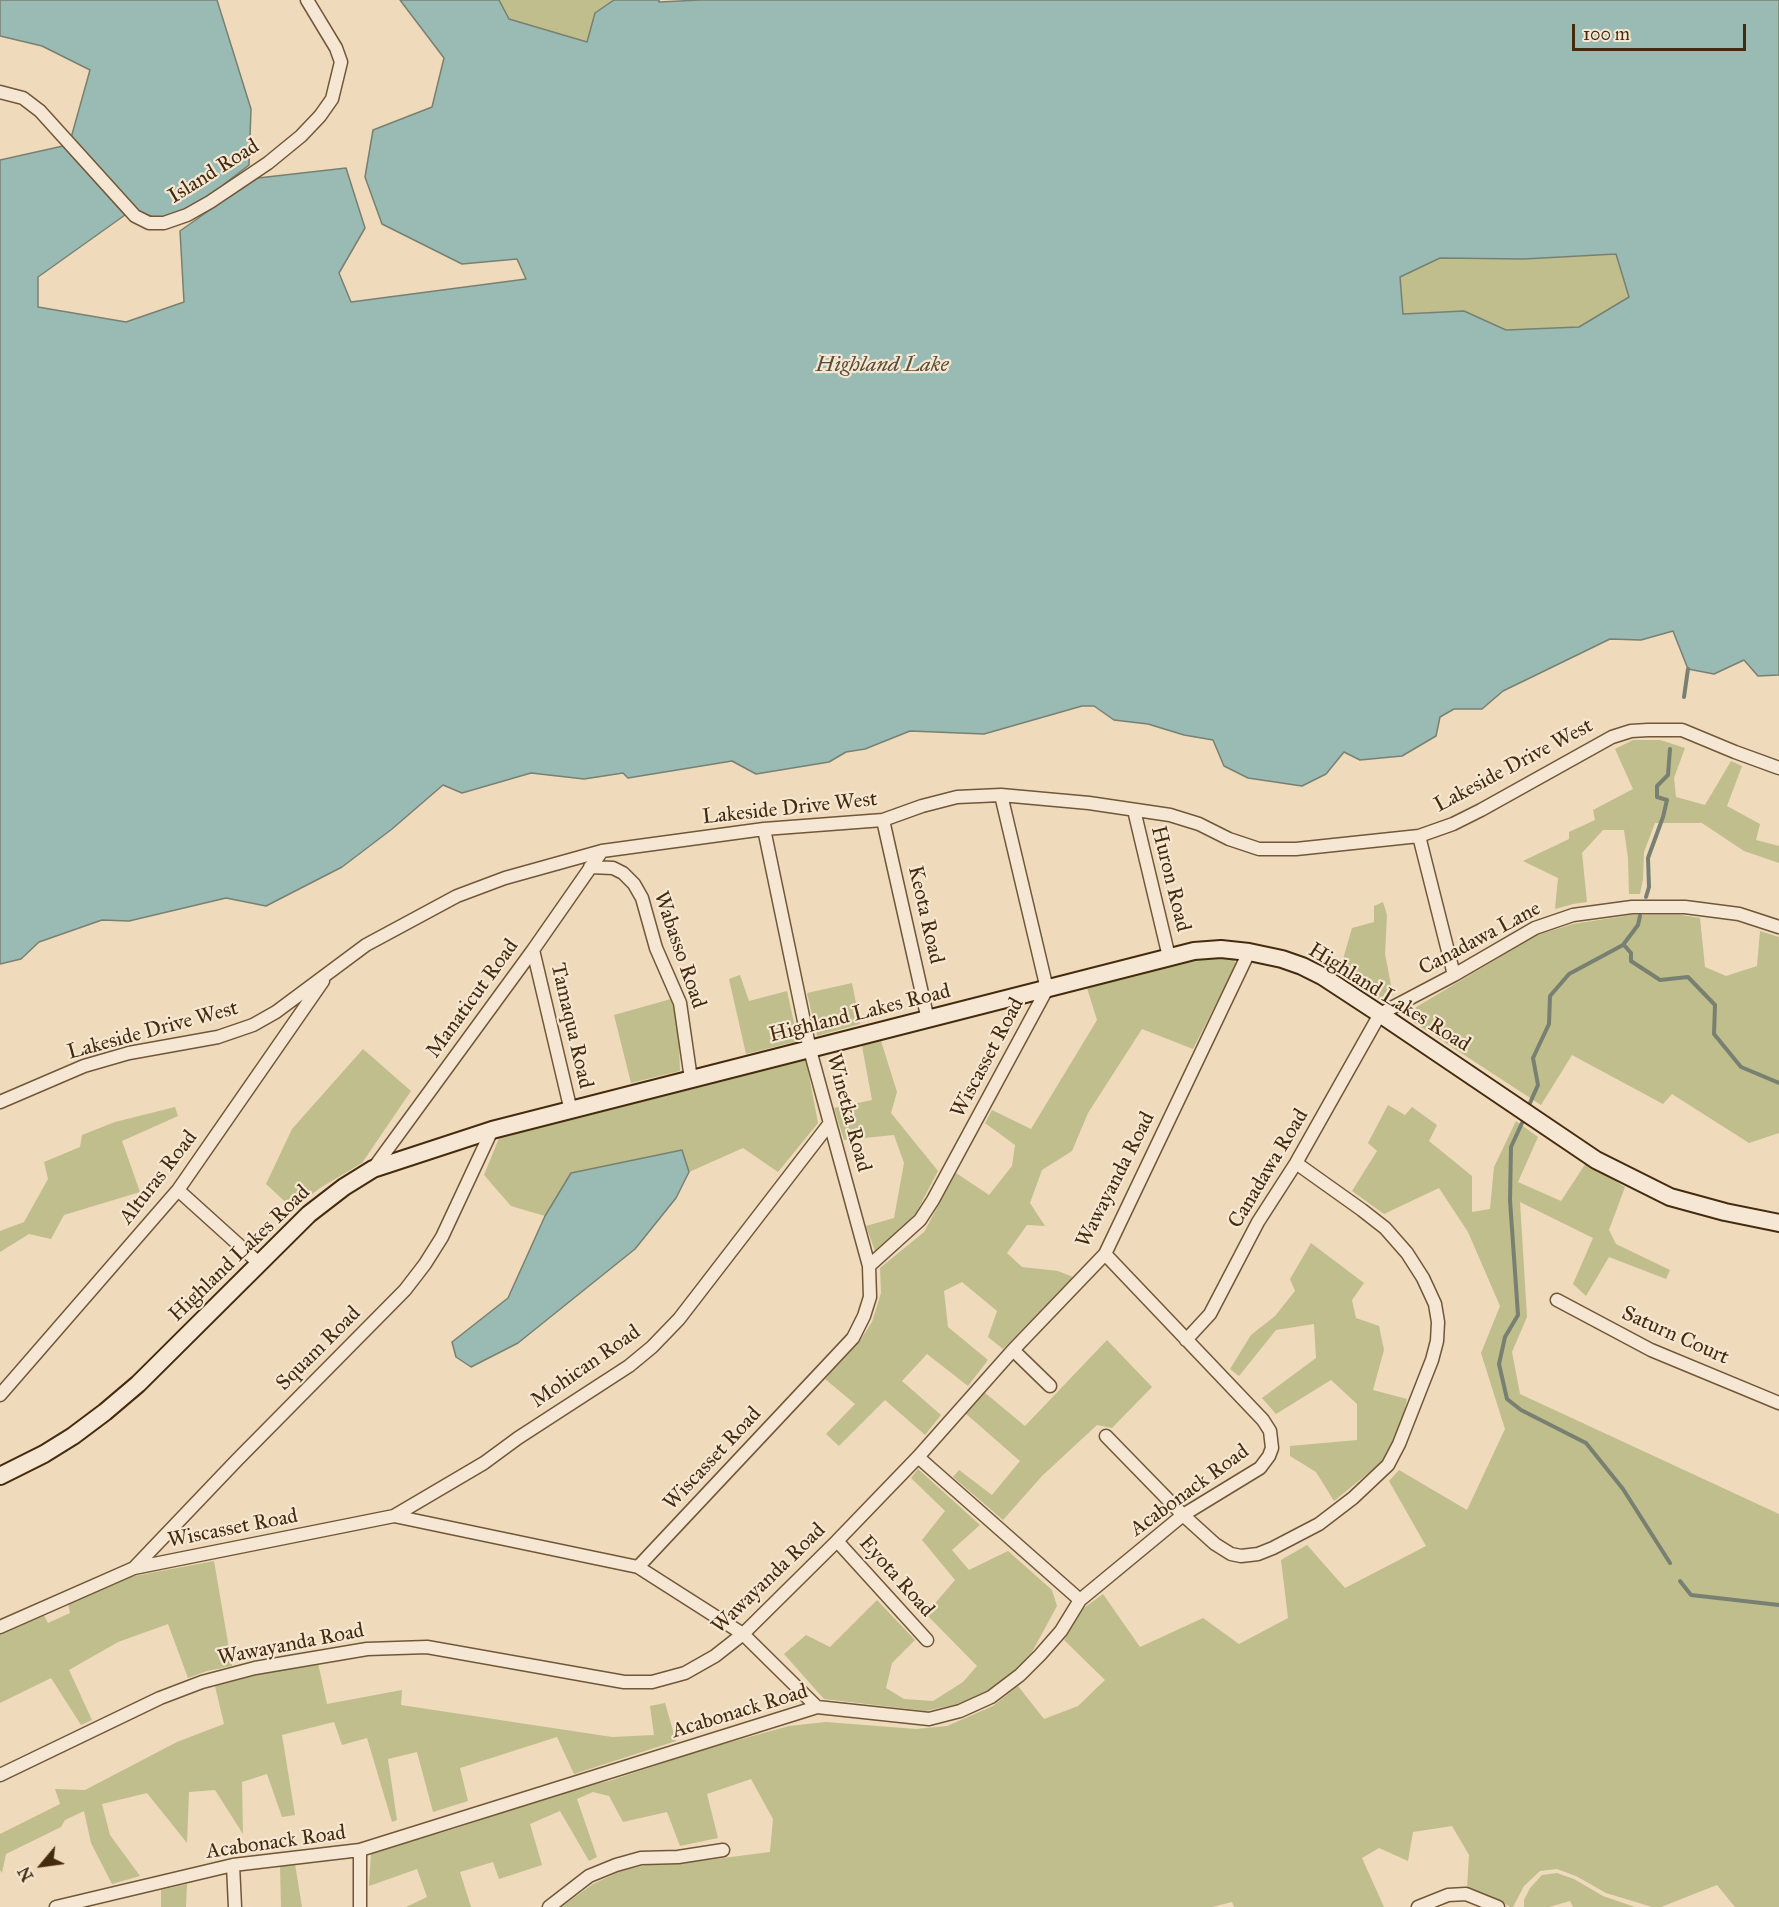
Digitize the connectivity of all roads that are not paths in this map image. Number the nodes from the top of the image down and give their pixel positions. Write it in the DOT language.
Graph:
graph roads {
  1 [pos="307,0"];
  2 [pos="0,92"];
  3 [pos="1779,768"];
  4 [pos="1001,795"];
  5 [pos="1134,810"];
  6 [pos="883,820"];
  7 [pos="764,830"];
  8 [pos="1419,836"];
  9 [pos="602,851"];
  10 [pos="590,867"];
  11 [pos="1779,927"];
  12 [pos="533,950"];
  13 [pos="1249,951"];
  14 [pos="1169,957"];
  15 [pos="330,970"];
  16 [pos="1454,975"];
  17 [pos="1047,989"];
  18 [pos="1380,1014"];
  19 [pos="928,1020"];
  20 [pos="810,1050"];
  21 [pos="691,1079"];
  22 [pos="0,1102"];
  23 [pos="571,1111"];
  24 [pos="830,1124"];
  25 [pos="492,1130"];
  26 [pos="1296,1163"];
  27 [pos="373,1169"];
  28 [pos="178,1190"];
  29 [pos="1779,1223"];
  30 [pos="1105,1254"];
  31 [pos="260,1264"];
  32 [pos="869,1266"];
  33 [pos="1557,1300"];
  34 [pos="1186,1340"];
  35 [pos="1013,1350"];
  36 [pos="1050,1386"];
  37 [pos="0,1395"];
  38 [pos="1779,1403"];
  39 [pos="1106,1436"];
  40 [pos="918,1457"];
  41 [pos="0,1476"];
  42 [pos="1183,1515"];
  43 [pos="394,1516"];
  44 [pos="837,1541"];
  45 [pos="638,1567"];
  46 [pos="134,1568"];
  47 [pos="1080,1600"];
  48 [pos="0,1627"];
  49 [pos="743,1634"];
  50 [pos="927,1640"];
  51 [pos="817,1707"];
  52 [pos="0,1775"];
  53 [pos="360,1850"];
  54 [pos="723,1850"];
  55 [pos="233,1865"];
  56 [pos="111,1893"];
  57 [pos="57,1907"];
  58 [pos="111,1907"];
  59 [pos="234,1907"];
  60 [pos="360,1907"];
  61 [pos="549,1907"];
  62 [pos="1418,1907"];
  63 [pos="1498,1907"];
  1 -- 2 [label="street, Island Road"];
  3 -- 8 [label="street, Lakeside Drive West"];
  4 -- 5 [label="street, Lakeside Drive West"];
  4 -- 6 [label="street, Lakeside Drive West"];
  4 -- 17 [label="street, Wiscasset Road"];
  5 -- 8 [label="street, Lakeside Drive West"];
  5 -- 14 [label="street, Huron Road"];
  6 -- 7 [label="street, Lakeside Drive West"];
  6 -- 19 [label="street, Keota Road"];
  7 -- 9 [label="street, Lakeside Drive West"];
  7 -- 20 [label="street, Winetka Road"];
  8 -- 16 [label="street"];
  9 -- 10 [label="street, Manaticut Road"];
  9 -- 15 [label="street, Lakeside Drive West"];
  10 -- 12 [label="street, Manaticut Road"];
  10 -- 21 [label="street, Wabasso Road"];
  11 -- 16 [label="street, Canadawa Lane"];
  12 -- 23 [label="street, Tamaqua Road"];
  12 -- 27 [label="street, Manaticut Road"];
  13 -- 14 [label="street, Highland Lakes Road"];
  13 -- 18 [label="street, Highland Lakes Road"];
  13 -- 30 [label="street, Wawayanda Road"];
  14 -- 17 [label="street, Highland Lakes Road"];
  15 -- 22 [label="street, Lakeside Drive West"];
  15 -- 28 [label="street, Alturas Road"];
  16 -- 18 [label="street, Canadawa Lane"];
  17 -- 19 [label="street, Highland Lakes Road"];
  17 -- 32 [label="street, Wiscasset Road"];
  18 -- 26 [label="street, Canadawa Road"];
  18 -- 29 [label="street, Highland Lakes Road"];
  19 -- 20 [label="street, Highland Lakes Road"];
  20 -- 21 [label="street, Highland Lakes Road"];
  20 -- 24 [label="street, Winetka Road"];
  21 -- 23 [label="street, Highland Lakes Road"];
  23 -- 25 [label="street, Highland Lakes Road"];
  24 -- 32 [label="street, Winetka Road"];
  24 -- 43 [label="street, Mohican Road"];
  25 -- 27 [label="street, Highland Lakes Road"];
  25 -- 46 [label="street, Squam Road"];
  26 -- 34 [label="street, Canadawa Road"];
  26 -- 42 [label="street"];
  27 -- 31 [label="street, Highland Lakes Road"];
  28 -- 31 [label="street"];
  28 -- 37 [label="street, Alturas Road"];
  30 -- 34 [label="street, Acabonack Road"];
  30 -- 35 [label="street, Wawayanda Road"];
  31 -- 41 [label="street, Highland Lakes Road"];
  32 -- 45 [label="street, Wiscasset Road"];
  33 -- 38 [label="street, Saturn Court"];
  34 -- 42 [label="street, Acabonack Road"];
  35 -- 36 [label="street"];
  35 -- 40 [label="street, Wawayanda Road"];
  39 -- 42 [label="street"];
  40 -- 44 [label="street, Wawayanda Road"];
  40 -- 47 [label="street"];
  42 -- 47 [label="street, Acabonack Road"];
  43 -- 45 [label="street, Wiscasset Road"];
  43 -- 46 [label="street, Wiscasset Road"];
  44 -- 49 [label="street, Wawayanda Road"];
  44 -- 50 [label="street, Eyota Road"];
  45 -- 49 [label="street"];
  46 -- 48 [label="street, Wiscasset Road"];
  47 -- 51 [label="street, Acabonack Road"];
  49 -- 51 [label="street"];
  49 -- 52 [label="street, Wawayanda Road"];
  51 -- 53 [label="street, Acabonack Road"];
  53 -- 55 [label="street, Acabonack Road"];
  53 -- 60 [label="street"];
  54 -- 61 [label="street"];
  55 -- 56 [label="street, Acabonack Road"];
  55 -- 59 [label="street"];
  56 -- 57 [label="street, Acabonack Road"];
  56 -- 58 [label="street"];
  62 -- 63 [label="street"];
}
